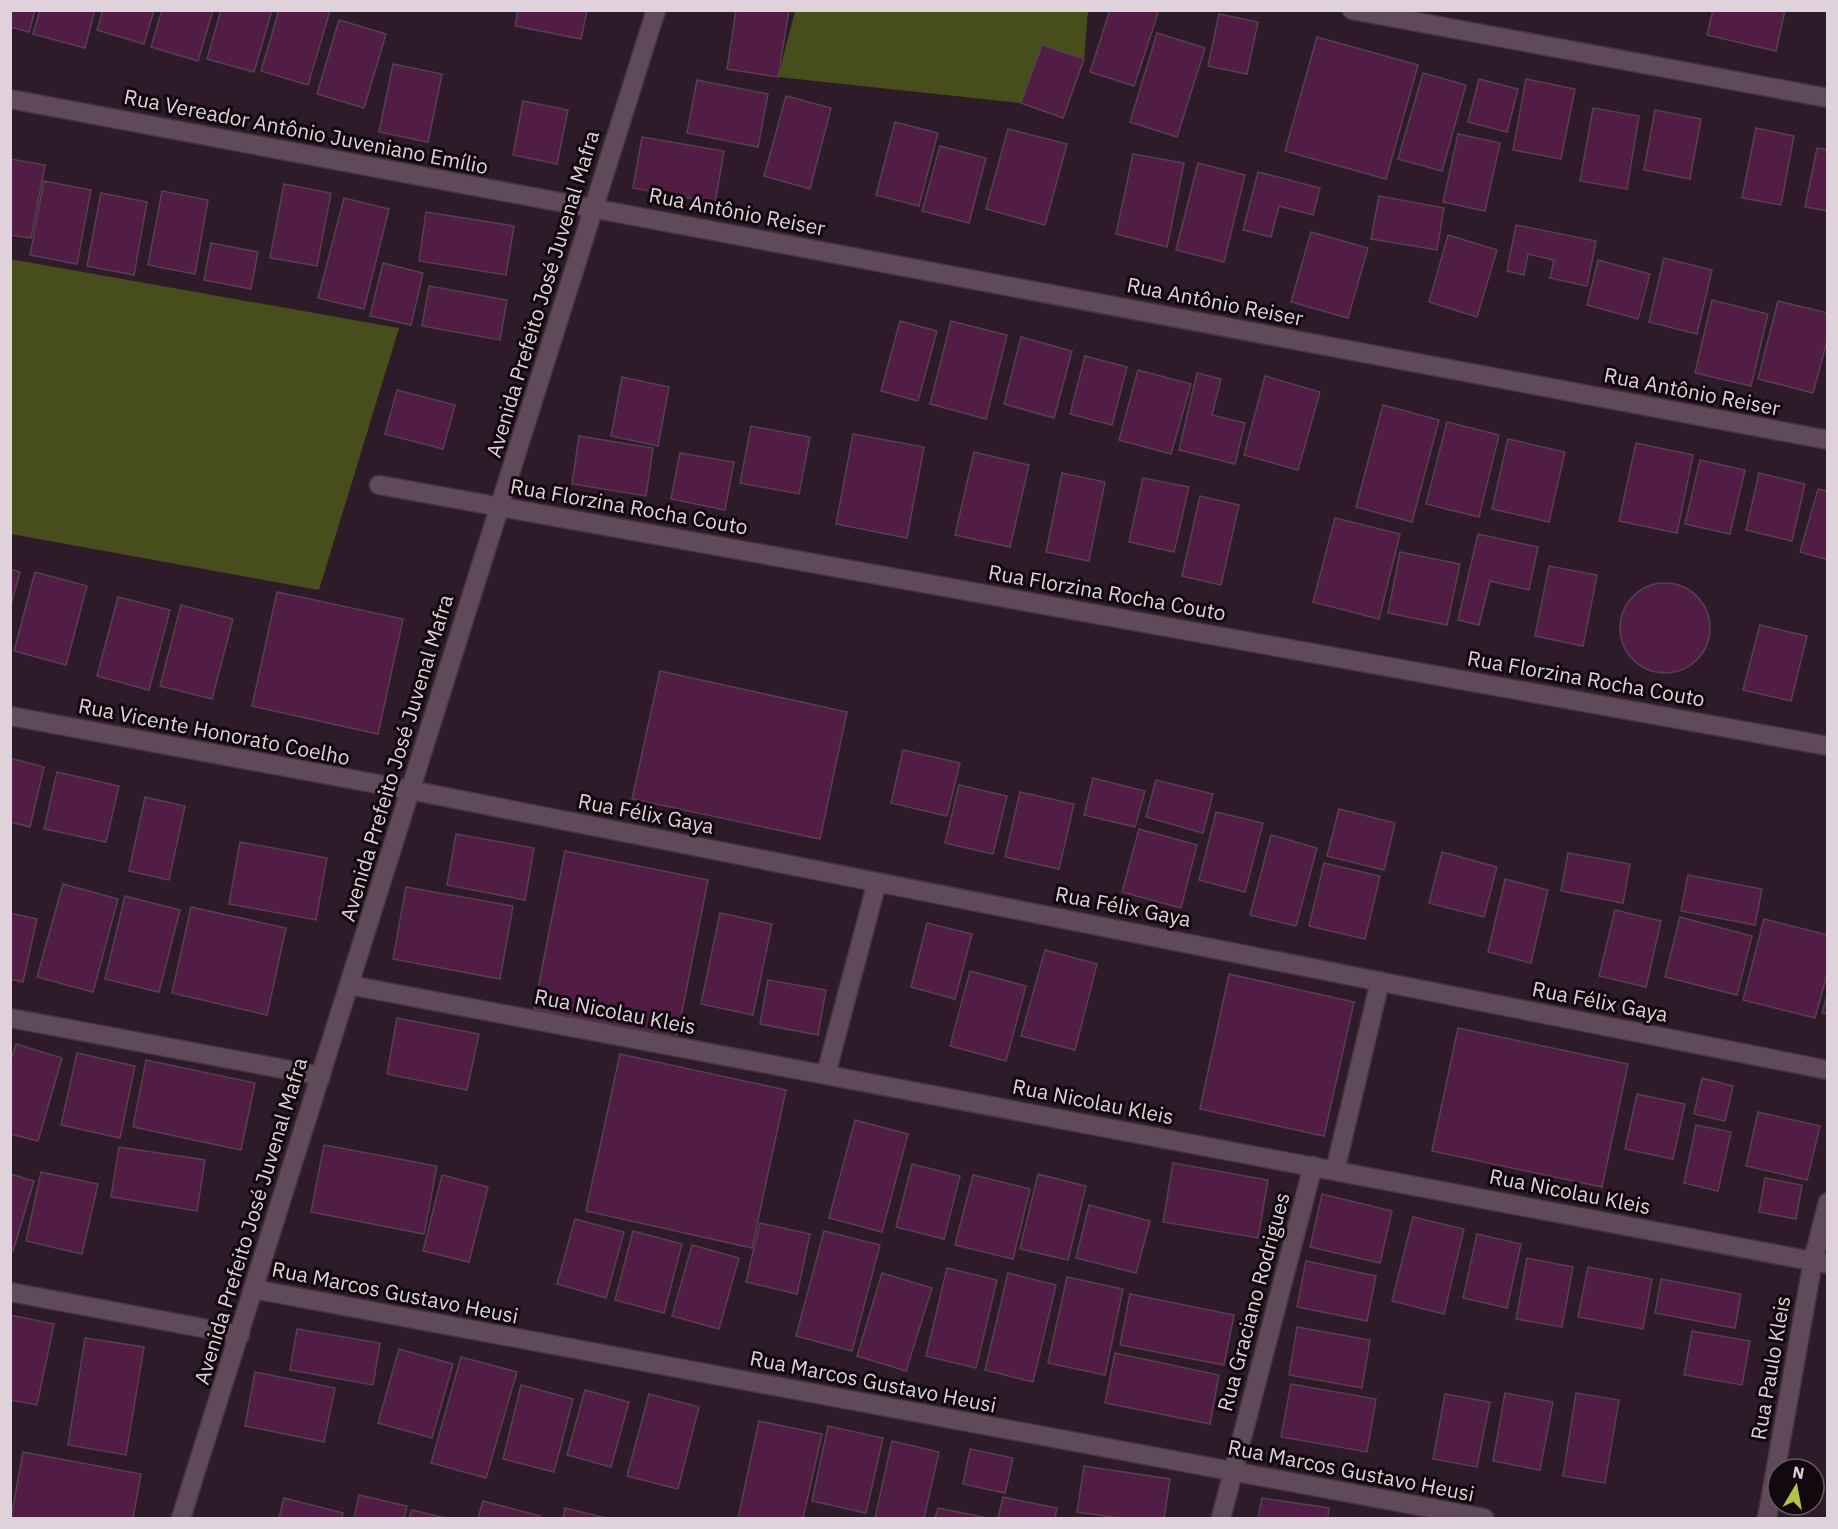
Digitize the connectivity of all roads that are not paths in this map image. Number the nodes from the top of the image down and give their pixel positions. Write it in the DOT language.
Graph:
graph roads {
  1 [pos="656,10"];
  2 [pos="1352,10"];
  3 [pos="1827,98"];
  4 [pos="10,99"];
  5 [pos="593,208"];
  6 [pos="1827,440"];
  7 [pos="379,484"];
  8 [pos="499,506"];
  9 [pos="10,716"];
  10 [pos="1827,746"];
  11 [pos="410,790"];
  12 [pos="877,882"];
  13 [pos="1380,981"];
  14 [pos="349,985"];
  15 [pos="10,1017"];
  16 [pos="1827,1070"];
  17 [pos="826,1074"];
  18 [pos="321,1076"];
  19 [pos="1313,1166"];
  20 [pos="1335,1171"];
  21 [pos="1827,1202"];
  22 [pos="1820,1262"];
  23 [pos="253,1289"];
  24 [pos="10,1292"];
  25 [pos="240,1335"];
  26 [pos="1233,1472"];
  27 [pos="182,1518"];
  28 [pos="1221,1518"];
  29 [pos="1484,1518"];
  30 [pos="1767,1518"];
  1 -- 5 [label="street, Avenida Prefeito José Juvenal Mafra"];
  2 -- 3 [label="street"];
  4 -- 5 [label="street, Rua Vereador Antônio Juveniano Emílio"];
  5 -- 6 [label="street, Rua Antônio Reiser"];
  5 -- 8 [label="street, Avenida Prefeito José Juvenal Mafra"];
  7 -- 8 [label="street, Rua Florzina Rocha Couto"];
  8 -- 10 [label="street, Rua Florzina Rocha Couto"];
  8 -- 11 [label="street, Avenida Prefeito José Juvenal Mafra"];
  9 -- 11 [label="street, Rua Vicente Honorato Coelho"];
  11 -- 12 [label="street, Rua Félix Gaya"];
  11 -- 14 [label="street, Avenida Prefeito José Juvenal Mafra"];
  12 -- 13 [label="street, Rua Félix Gaya"];
  12 -- 17 [label="street"];
  13 -- 16 [label="street, Rua Félix Gaya"];
  13 -- 20 [label="street"];
  14 -- 17 [label="street, Rua Nicolau Kleis"];
  14 -- 18 [label="street, Avenida Prefeito José Juvenal Mafra"];
  15 -- 18 [label="street"];
  17 -- 19 [label="street, Rua Nicolau Kleis"];
  18 -- 23 [label="street, Avenida Prefeito José Juvenal Mafra"];
  19 -- 20 [label="street, Rua Nicolau Kleis"];
  19 -- 26 [label="street, Rua Graciano Rodrigues"];
  20 -- 22 [label="street, Rua Nicolau Kleis"];
  21 -- 22 [label="street, Rua Paulo Kleis"];
  22 -- 30 [label="street, Rua Paulo Kleis"];
  23 -- 25 [label="street, Avenida Prefeito José Juvenal Mafra"];
  23 -- 26 [label="street, Rua Marcos Gustavo Heusi"];
  24 -- 25 [label="street"];
  25 -- 27 [label="street, Avenida Prefeito José Juvenal Mafra"];
  26 -- 28 [label="street, Rua Graciano Rodrigues"];
  26 -- 29 [label="street, Rua Marcos Gustavo Heusi"];
}
